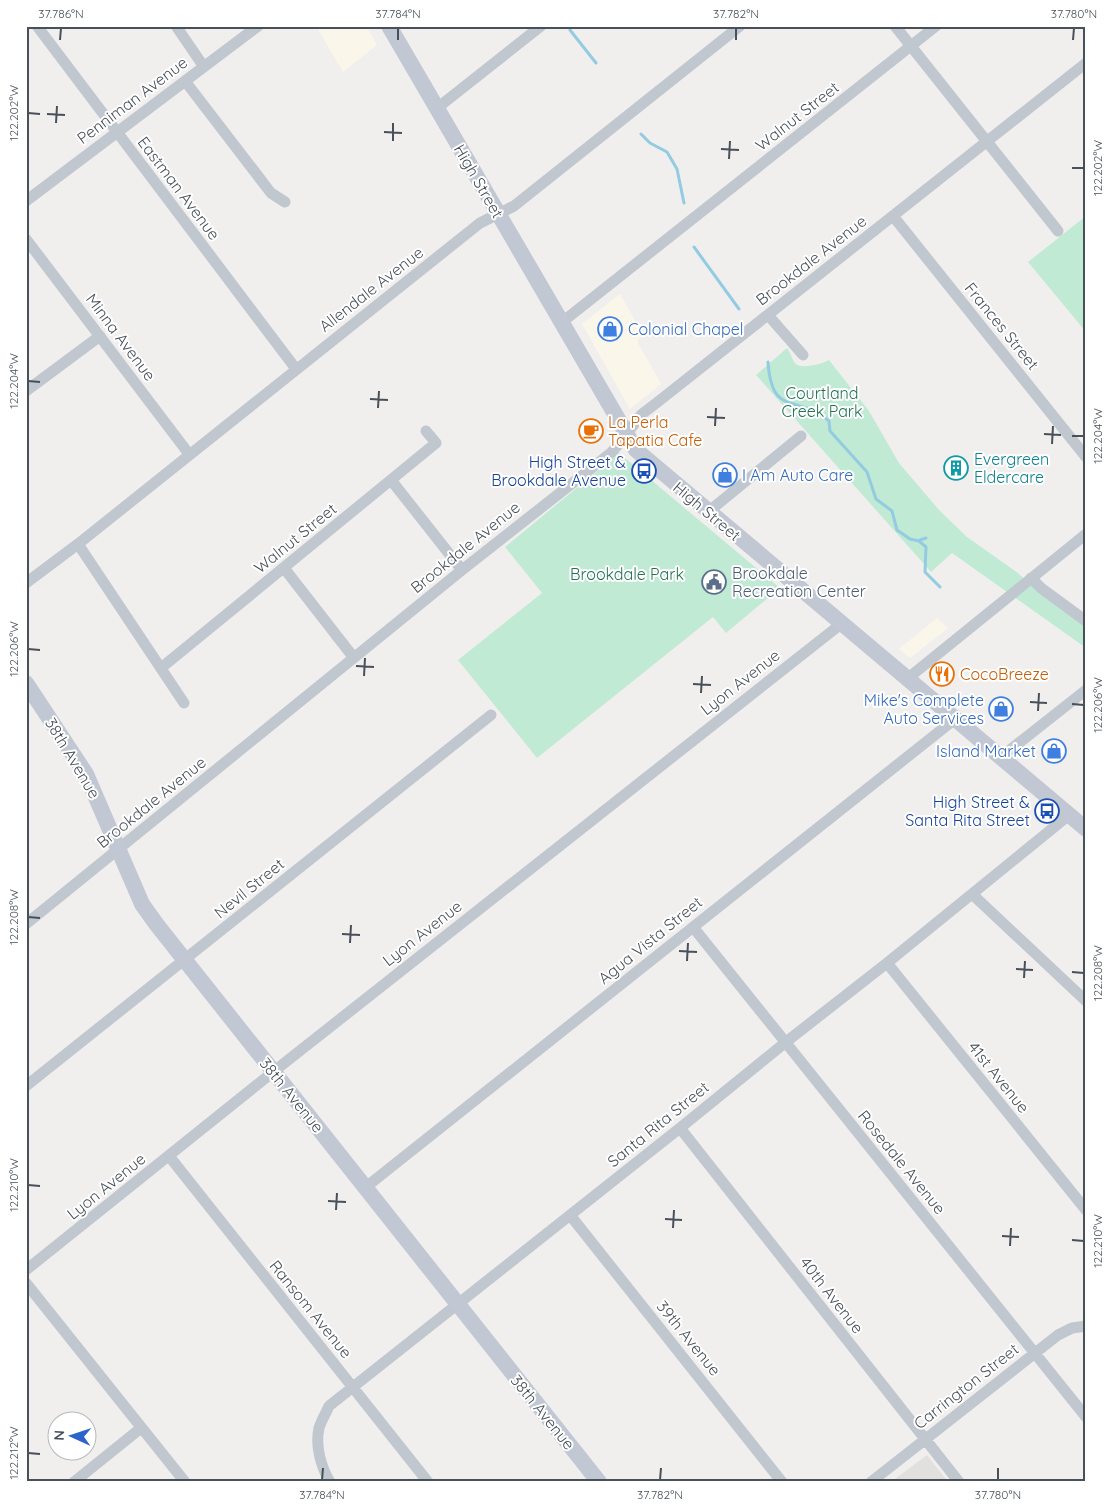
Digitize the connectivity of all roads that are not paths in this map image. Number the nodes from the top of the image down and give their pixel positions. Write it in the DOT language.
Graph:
graph roads {
  1 [pos="37,26"];
  2 [pos="176,26"];
  3 [pos="258,26"];
  4 [pos="389,26"];
  5 [pos="541,26"];
  6 [pos="740,26"];
  7 [pos="895,26"];
  8 [pos="936,26"];
  9 [pos="911,46"];
  10 [pos="204,67"];
  11 [pos="1084,67"];
  12 [pos="184,81"];
  13 [pos="436,109"];
  14 [pos="117,132"];
  15 [pos="986,141"];
  16 [pos="26,201"];
  17 [pos="285,202"];
  18 [pos="498,214"];
  19 [pos="893,216"];
  20 [pos="1058,231"];
  21 [pos="26,240"];
  22 [pos="768,315"];
  23 [pos="561,323"];
  24 [pos="100,336"];
  25 [pos="803,355"];
  26 [pos="296,369"];
  27 [pos="26,391"];
  28 [pos="426,431"];
  29 [pos="626,433"];
  30 [pos="801,436"];
  31 [pos="189,454"];
  32 [pos="1086,457"];
  33 [pos="391,480"];
  34 [pos="708,512"];
  35 [pos="1086,534"];
  36 [pos="78,544"];
  37 [pos="284,568"];
  38 [pos="462,570"];
  39 [pos="1031,578"];
  40 [pos="26,583"];
  41 [pos="1086,621"];
  42 [pos="841,624"];
  43 [pos="354,658"];
  44 [pos="161,668"];
  45 [pos="907,679"];
  46 [pos="26,683"];
  47 [pos="1086,690"];
  48 [pos="184,703"];
  49 [pos="491,715"];
  50 [pos="955,719"];
  51 [pos="1001,757"];
  52 [pos="1069,815"];
  53 [pos="1086,829"];
  54 [pos="118,849"];
  55 [pos="972,894"];
  56 [pos="26,924"];
  57 [pos="693,927"];
  58 [pos="184,961"];
  59 [pos="887,963"];
  60 [pos="1086,1001"];
  61 [pos="786,1042"];
  62 [pos="273,1072"];
  63 [pos="26,1086"];
  64 [pos="680,1128"];
  65 [pos="169,1156"];
  66 [pos="366,1187"];
  67 [pos="1086,1210"];
  68 [pos="570,1215"];
  69 [pos="26,1270"];
  70 [pos="26,1283"];
  71 [pos="457,1304"];
  72 [pos="1086,1326"];
  73 [pos="1035,1353"];
  74 [pos="352,1387"];
  75 [pos="1086,1417"];
  76 [pos="142,1428"];
  77 [pos="924,1439"];
  78 [pos="74,1482"];
  79 [pos="185,1482"];
  80 [pos="330,1482"];
  81 [pos="428,1482"];
  82 [pos="599,1482"];
  83 [pos="782,1482"];
  84 [pos="871,1482"];
  85 [pos="959,1482"];
  1 -- 14 [label="street, Eastman Avenue"];
  2 -- 10 [label="street"];
  3 -- 10 [label="street, Penniman Avenue"];
  4 -- 13 [label="main road, High Street"];
  5 -- 13 [label="street"];
  6 -- 18 [label="street, Allendale Avenue"];
  7 -- 9 [label="street"];
  8 -- 9 [label="street, Walnut Street"];
  9 -- 15 [label="street"];
  9 -- 23 [label="street, Walnut Street"];
  10 -- 12 [label="street, Penniman Avenue"];
  11 -- 15 [label="street, Brookdale Avenue"];
  12 -- 14 [label="street, Penniman Avenue"];
  12 -- 17 [label="street"];
  13 -- 18 [label="main road, High Street"];
  14 -- 16 [label="street, Penniman Avenue"];
  14 -- 26 [label="street, Eastman Avenue"];
  15 -- 19 [label="street, Brookdale Avenue"];
  15 -- 20 [label="street"];
  18 -- 23 [label="main road, High Street"];
  18 -- 26 [label="street, Allendale Avenue"];
  19 -- 22 [label="street, Brookdale Avenue"];
  19 -- 32 [label="street, Frances Street"];
  21 -- 24 [label="street, Minna Avenue"];
  22 -- 25 [label="street"];
  22 -- 29 [label="street, Brookdale Avenue"];
  23 -- 29 [label="main road, High Street"];
  24 -- 27 [label="street"];
  24 -- 31 [label="street, Minna Avenue"];
  26 -- 31 [label="street, Allendale Avenue"];
  28 -- 33 [label="street, Walnut Street"];
  29 -- 34 [label="main road, High Street"];
  29 -- 38 [label="street, Brookdale Avenue"];
  30 -- 34 [label="street"];
  31 -- 36 [label="street, Allendale Avenue"];
  33 -- 37 [label="street, Walnut Street"];
  33 -- 38 [label="street"];
  34 -- 42 [label="main road, High Street"];
  35 -- 39 [label="street"];
  36 -- 40 [label="street, Allendale Avenue"];
  36 -- 44 [label="street"];
  37 -- 43 [label="street"];
  37 -- 44 [label="street, Walnut Street"];
  38 -- 43 [label="street, Brookdale Avenue"];
  39 -- 41 [label="street"];
  39 -- 45 [label="street"];
  42 -- 45 [label="main road, High Street"];
  42 -- 62 [label="street, Lyon Avenue"];
  43 -- 54 [label="street, Brookdale Avenue"];
  44 -- 48 [label="street"];
  45 -- 50 [label="main road, High Street"];
  46 -- 54 [label="main road, 38th Avenue"];
  47 -- 51 [label="street"];
  49 -- 58 [label="street, Nevil Street"];
  50 -- 51 [label="main road, High Street"];
  50 -- 57 [label="street, Agua Vista Street"];
  51 -- 52 [label="main road, High Street"];
  52 -- 53 [label="main road, High Street"];
  52 -- 55 [label="street, Santa Rita Street"];
  54 -- 56 [label="street, Brookdale Avenue"];
  54 -- 58 [label="main road, 38th Avenue"];
  55 -- 59 [label="street, Santa Rita Street"];
  55 -- 60 [label="street"];
  57 -- 61 [label="street, Rosedale Avenue"];
  57 -- 66 [label="street, Agua Vista Street"];
  58 -- 62 [label="main road, 38th Avenue"];
  58 -- 63 [label="street, Nevil Street"];
  59 -- 61 [label="street, Santa Rita Street"];
  59 -- 67 [label="street, 41st Avenue"];
  61 -- 64 [label="street, Santa Rita Street"];
  61 -- 73 [label="street, Rosedale Avenue"];
  62 -- 65 [label="street, Lyon Avenue"];
  62 -- 66 [label="main road, 38th Avenue"];
  64 -- 68 [label="street, Santa Rita Street"];
  64 -- 77 [label="street, 40th Avenue"];
  65 -- 69 [label="street, Lyon Avenue"];
  65 -- 74 [label="street, Ransom Avenue"];
  66 -- 71 [label="main road, 38th Avenue"];
  68 -- 71 [label="street, Santa Rita Street"];
  68 -- 83 [label="street, 39th Avenue"];
  70 -- 76 [label="street"];
  71 -- 74 [label="street, Santa Rita Street"];
  71 -- 82 [label="main road, 38th Avenue"];
  72 -- 73 [label="street, Carrington Street"];
  73 -- 75 [label="street, Rosedale Avenue"];
  73 -- 77 [label="street, Carrington Street"];
  74 -- 80 [label="street, Santa Rita Street"];
  74 -- 81 [label="street, Ransom Avenue"];
  76 -- 78 [label="street"];
  76 -- 79 [label="street"];
  77 -- 84 [label="street, Carrington Street"];
  77 -- 85 [label="street, 40th Avenue"];
}
